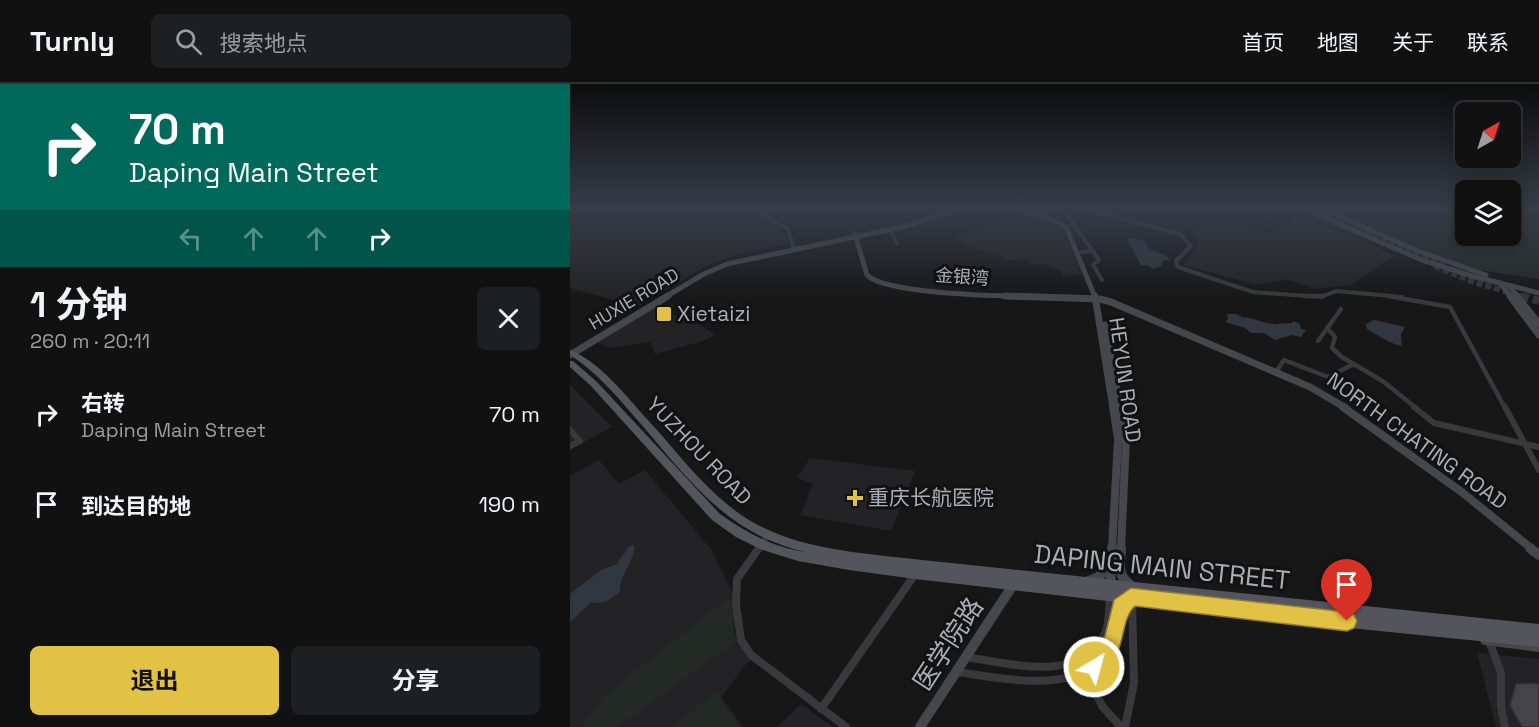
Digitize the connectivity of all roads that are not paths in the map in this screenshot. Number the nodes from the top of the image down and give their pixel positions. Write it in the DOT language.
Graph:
graph roads {
  1 [pos="791,239"];
  2 [pos="834,239"];
  3 [pos="856,239"];
  4 [pos="895,239"];
  5 [pos="1071,239"];
  6 [pos="1075,239"];
  7 [pos="1083,239"];
  8 [pos="1185,239"];
  9 [pos="1370,239"];
  10 [pos="1390,239"];
  11 [pos="897,244"];
  12 [pos="793,247"];
  13 [pos="1094,251"];
  14 [pos="1081,252"];
  15 [pos="1456,268"];
  16 [pos="1102,280"];
  17 [pos="1504,283"];
  18 [pos="1539,291"];
  19 [pos="1098,299"];
  20 [pos="1341,309"];
  21 [pos="1539,324"];
  22 [pos="1327,328"];
  23 [pos="1539,335"];
  24 [pos="1317,341"];
  25 [pos="571,355"];
  26 [pos="1354,364"];
  27 [pos="1276,372"];
  28 [pos="570,430"];
  29 [pos="570,446"];
  30 [pos="1524,446"];
  31 [pos="1539,447"];
  32 [pos="1539,470"];
  33 [pos="768,535"];
  34 [pos="760,544"];
  35 [pos="1539,555"];
  36 [pos="1112,556"];
  37 [pos="851,561"];
  38 [pos="918,569"];
  39 [pos="1089,581"];
  40 [pos="1012,585"];
  41 [pos="1112,591"];
  42 [pos="1132,591"];
  43 [pos="1116,628"];
  44 [pos="1539,630"];
  45 [pos="1464,632"];
  46 [pos="1539,640"];
  47 [pos="1489,641"];
  48 [pos="1539,647"];
  49 [pos="966,657"];
  50 [pos="956,672"];
  51 [pos="1086,672"];
  52 [pos="821,709"];
  53 [pos="846,727"];
  54 [pos="920,727"];
  55 [pos="1121,727"];
  56 [pos="1125,727"];
  57 [pos="1505,727"];
  1 -- 12 [label="street"];
  2 -- 12 [label="main road, HUXIE ROAD"];
  3 -- 19 [label="main road, 金银湾"];
  4 -- 11 [label="street"];
  5 -- 19 [label="main road, HEYUN ROAD"];
  6 -- 14 [label="main road, HEYUN ROAD"];
  7 -- 13 [label="street"];
  8 -- 30 [label="street"];
  9 -- 15 [label="main road"];
  10 -- 15 [label="main road"];
  12 -- 25 [label="main road, HUXIE ROAD"];
  13 -- 14 [label="street"];
  13 -- 16 [label="street"];
  14 -- 19 [label="main road, HEYUN ROAD"];
  15 -- 17 [label="main road"];
  17 -- 18 [label="main road"];
  17 -- 21 [label="main road"];
  17 -- 23 [label="main road"];
  19 -- 27 [label="main road, NORTH CHATING ROAD"];
  19 -- 36 [label="main road, HEYUN ROAD"];
  19 -- 42 [label="main road, HEYUN ROAD"];
  20 -- 22 [label="street"];
  22 -- 24 [label="street"];
  22 -- 26 [label="street"];
  25 -- 33 [label="main road, YUZHOU ROAD"];
  25 -- 34 [label="main road, YUZHOU ROAD"];
  26 -- 27 [label="street"];
  26 -- 30 [label="street"];
  27 -- 35 [label="main road, NORTH CHATING ROAD"];
  28 -- 29 [label="street"];
  30 -- 31 [label="street"];
  30 -- 32 [label="street"];
  33 -- 34 [label="street"];
  33 -- 37 [label="main road, YUZHOU ROAD"];
  34 -- 37 [label="main road, YUZHOU ROAD"];
  34 -- 52 [label="street"];
  36 -- 39 [label="main road"];
  36 -- 41 [label="main road, HEYUN ROAD"];
  37 -- 38 [label="main road, DAPING MAIN STREET"];
  38 -- 39 [label="main road, DAPING MAIN STREET"];
  38 -- 40 [label="main road, DAPING MAIN STREET"];
  38 -- 52 [label="street"];
  39 -- 41 [label="main road, DAPING MAIN STREET"];
  40 -- 41 [label="main road, DAPING MAIN STREET"];
  40 -- 49 [label="main road, 医学院路"];
  41 -- 42 [label="main road, DAPING MAIN STREET"];
  41 -- 43 [label="street"];
  41 -- 49 [label="street"];
  42 -- 43 [label="street"];
  42 -- 44 [label="main road, DAPING MAIN STREET"];
  42 -- 45 [label="main road, DAPING MAIN STREET"];
  42 -- 56 [label="street"];
  43 -- 51 [label="street"];
  45 -- 46 [label="main road, DAPING MAIN STREET"];
  45 -- 47 [label="main road"];
  47 -- 48 [label="main road"];
  47 -- 57 [label="street"];
  49 -- 50 [label="main road, 医学院路"];
  50 -- 51 [label="street"];
  50 -- 54 [label="main road, 医学院路"];
  51 -- 55 [label="street"];
  52 -- 53 [label="street"];
}
